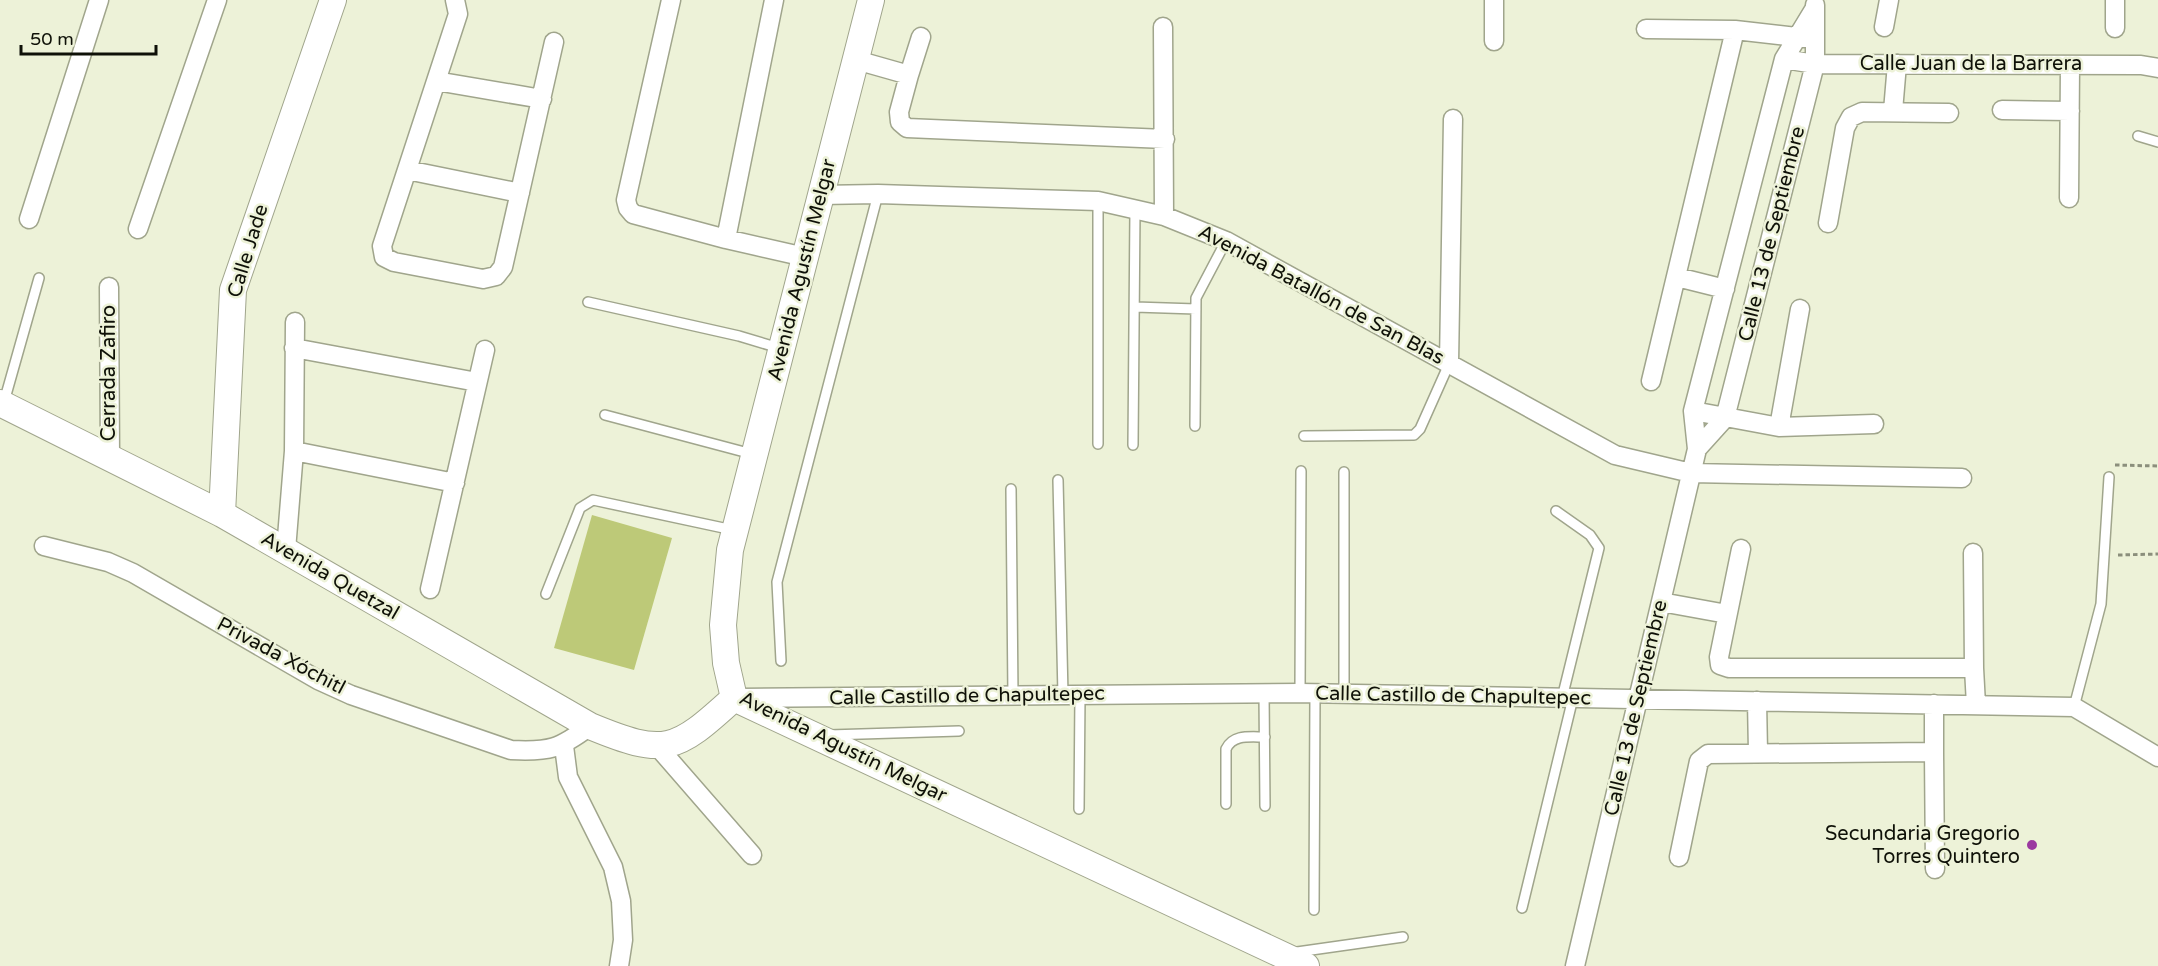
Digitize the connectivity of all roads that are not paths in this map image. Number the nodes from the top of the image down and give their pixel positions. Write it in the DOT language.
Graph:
graph roads {
  1 [pos="99,0"];
  2 [pos="217,0"];
  3 [pos="333,0"];
  4 [pos="455,0"];
  5 [pos="671,0"];
  6 [pos="774,0"];
  7 [pos="872,0"];
  8 [pos="1494,0"];
  9 [pos="1889,0"];
  10 [pos="2115,0"];
  11 [pos="1815,4"];
  12 [pos="1163,27"];
  13 [pos="1884,27"];
  14 [pos="2115,28"];
  15 [pos="1646,29"];
  16 [pos="1735,30"];
  17 [pos="1796,36"];
  18 [pos="921,37"];
  19 [pos="1816,39"];
  20 [pos="1494,41"];
  21 [pos="554,42"];
  22 [pos="1784,59"];
  23 [pos="856,60"];
  24 [pos="1815,64"];
  25 [pos="1897,64"];
  26 [pos="2070,65"];
  27 [pos="2158,68"];
  28 [pos="909,75"];
  29 [pos="436,81"];
  30 [pos="542,99"];
  31 [pos="2002,110"];
  32 [pos="1893,111"];
  33 [pos="2070,111"];
  34 [pos="1949,113"];
  35 [pos="1453,119"];
  36 [pos="2138,136"];
  37 [pos="1165,139"];
  38 [pos="2158,142"];
  39 [pos="406,170"];
  40 [pos="520,193"];
  41 [pos="878,194"];
  42 [pos="820,195"];
  43 [pos="2069,198"];
  44 [pos="1098,201"];
  45 [pos="1136,210"];
  46 [pos="1164,216"];
  47 [pos="29,219"];
  48 [pos="1828,223"];
  49 [pos="138,229"];
  50 [pos="726,239"];
  51 [pos="1226,241"];
  52 [pos="805,257"];
  53 [pos="1677,277"];
  54 [pos="39,278"];
  55 [pos="109,287"];
  56 [pos="1725,289"];
  57 [pos="588,302"];
  58 [pos="1135,307"];
  59 [pos="1196,309"];
  60 [pos="1800,309"];
  61 [pos="295,322"];
  62 [pos="294,348"];
  63 [pos="781,348"];
  64 [pos="485,350"];
  65 [pos="1449,364"];
  66 [pos="1651,381"];
  67 [pos="477,382"];
  68 [pos="2,404"];
  69 [pos="1693,411"];
  70 [pos="605,415"];
  71 [pos="1725,418"];
  72 [pos="1874,424"];
  73 [pos="1196,426"];
  74 [pos="1779,427"];
  75 [pos="1304,436"];
  76 [pos="1098,444"];
  77 [pos="1133,445"];
  78 [pos="1697,449"];
  79 [pos="294,452"];
  80 [pos="754,455"];
  81 [pos="110,459"];
  82 [pos="1301,471"];
  83 [pos="1344,472"];
  84 [pos="1691,473"];
  85 [pos="2109,477"];
  86 [pos="1962,478"];
  87 [pos="1058,480"];
  88 [pos="456,483"];
  89 [pos="1011,489"];
  90 [pos="1556,512"];
  91 [pos="222,514"];
  92 [pos="735,531"];
  93 [pos="44,546"];
  94 [pos="1741,549"];
  95 [pos="286,550"];
  96 [pos="1973,553"];
  97 [pos="430,589"];
  98 [pos="546,594"];
  99 [pos="1661,602"];
  100 [pos="1727,614"];
  101 [pos="781,661"];
  102 [pos="1974,668"];
  103 [pos="1264,693"];
  104 [pos="1307,693"];
  105 [pos="1344,694"];
  106 [pos="1072,695"];
  107 [pos="1013,696"];
  108 [pos="734,698"];
  109 [pos="1567,698"];
  110 [pos="1638,699"];
  111 [pos="1757,701"];
  112 [pos="1934,704"];
  113 [pos="1976,705"];
  114 [pos="2074,707"];
  115 [pos="590,726"];
  116 [pos="959,731"];
  117 [pos="816,736"];
  118 [pos="1265,736"];
  119 [pos="564,746"];
  120 [pos="658,747"];
  121 [pos="1758,752"];
  122 [pos="1934,752"];
  123 [pos="2158,757"];
  124 [pos="1226,804"];
  125 [pos="1265,806"];
  126 [pos="1079,809"];
  127 [pos="752,855"];
  128 [pos="1679,857"];
  129 [pos="1935,869"];
  130 [pos="1522,908"];
  131 [pos="1314,910"];
  132 [pos="1403,937"];
  133 [pos="1281,954"];
  134 [pos="619,966"];
  135 [pos="1306,966"];
  136 [pos="1575,966"];
  1 -- 47 [label="street"];
  2 -- 49 [label="street"];
  3 -- 91 [label="main road, Calle Jade"];
  4 -- 29 [label="street"];
  5 -- 50 [label="street"];
  6 -- 50 [label="street"];
  7 -- 23 [label="main road, Avenida Agustín Melgar"];
  8 -- 20 [label="street"];
  9 -- 13 [label="street"];
  10 -- 14 [label="street"];
  11 -- 17 [label="street, Calle 13 de Septiembre"];
  11 -- 19 [label="street, Calle 13 de Septiembre"];
  12 -- 37 [label="street"];
  15 -- 16 [label="street"];
  16 -- 17 [label="street"];
  16 -- 53 [label="street"];
  17 -- 19 [label="street"];
  17 -- 22 [label="street, Calle 13 de Septiembre"];
  18 -- 28 [label="street"];
  19 -- 24 [label="street, Calle 13 de Septiembre"];
  21 -- 30 [label="street"];
  22 -- 24 [label="street, Calle Juan de la Barrera"];
  22 -- 56 [label="street, Calle 13 de Septiembre"];
  23 -- 28 [label="street"];
  23 -- 42 [label="main road, Avenida Agustín Melgar"];
  24 -- 25 [label="street, Calle Juan de la Barrera"];
  24 -- 71 [label="street, Calle 13 de Septiembre"];
  25 -- 26 [label="street, Calle Juan de la Barrera"];
  25 -- 32 [label="street"];
  26 -- 27 [label="street, Calle Juan de la Barrera"];
  26 -- 33 [label="street"];
  28 -- 37 [label="street"];
  29 -- 30 [label="street"];
  29 -- 39 [label="street"];
  30 -- 40 [label="street"];
  31 -- 33 [label="street"];
  32 -- 34 [label="street"];
  32 -- 48 [label="street"];
  33 -- 43 [label="street"];
  35 -- 65 [label="street"];
  36 -- 38 [label="lane"];
  37 -- 46 [label="street"];
  39 -- 40 [label="street"];
  39 -- 40 [label="street"];
  41 -- 42 [label="street, Avenida Batallón de San Blas"];
  41 -- 44 [label="street, Avenida Batallón de San Blas"];
  41 -- 101 [label="lane"];
  42 -- 52 [label="main road, Avenida Agustín Melgar"];
  44 -- 45 [label="street, Avenida Batallón de San Blas"];
  44 -- 76 [label="lane"];
  45 -- 46 [label="street, Avenida Batallón de San Blas"];
  45 -- 58 [label="lane"];
  46 -- 51 [label="street, Avenida Batallón de San Blas"];
  50 -- 52 [label="street"];
  51 -- 59 [label="lane"];
  51 -- 65 [label="street, Avenida Batallón de San Blas"];
  52 -- 63 [label="main road, Avenida Agustín Melgar"];
  53 -- 56 [label="street"];
  53 -- 66 [label="street"];
  54 -- 68 [label="lane"];
  55 -- 81 [label="street, Cerrada Zafiro"];
  56 -- 69 [label="street, Calle 13 de Septiembre"];
  57 -- 63 [label="lane"];
  58 -- 59 [label="lane"];
  58 -- 77 [label="lane"];
  59 -- 73 [label="lane"];
  60 -- 74 [label="street"];
  61 -- 62 [label="street"];
  62 -- 67 [label="street"];
  62 -- 79 [label="street"];
  63 -- 80 [label="main road, Avenida Agustín Melgar"];
  64 -- 67 [label="street"];
  65 -- 75 [label="lane"];
  65 -- 84 [label="street, Avenida Batallón de San Blas"];
  67 -- 88 [label="street"];
  68 -- 81 [label="main road, Avenida Quetzal"];
  69 -- 71 [label="street"];
  69 -- 78 [label="street, Calle 13 de Septiembre"];
  70 -- 80 [label="lane"];
  71 -- 74 [label="street"];
  71 -- 78 [label="street, Calle 13 de Septiembre"];
  72 -- 74 [label="street"];
  78 -- 84 [label="street, Calle 13 de Septiembre"];
  79 -- 88 [label="street"];
  79 -- 95 [label="street"];
  80 -- 92 [label="main road, Avenida Agustín Melgar"];
  81 -- 91 [label="main road, Avenida Quetzal"];
  82 -- 104 [label="lane"];
  83 -- 105 [label="lane"];
  84 -- 86 [label="street, Avenida Batallón de San Blas"];
  84 -- 99 [label="street, Calle 13 de Septiembre"];
  85 -- 114 [label="lane"];
  87 -- 106 [label="lane"];
  88 -- 97 [label="street"];
  89 -- 107 [label="lane"];
  90 -- 109 [label="lane"];
  91 -- 95 [label="main road, Avenida Quetzal"];
  92 -- 98 [label="lane"];
  92 -- 108 [label="main road, Avenida Agustín Melgar"];
  93 -- 119 [label="street, Privada Xóchitl"];
  94 -- 100 [label="street"];
  95 -- 115 [label="main road, Avenida Quetzal"];
  96 -- 102 [label="street"];
  99 -- 100 [label="street"];
  99 -- 110 [label="street, Calle 13 de Septiembre"];
  100 -- 102 [label="street"];
  102 -- 113 [label="street"];
  103 -- 104 [label="street, Calle Castillo de Chapultepec"];
  103 -- 106 [label="street, Calle Castillo de Chapultepec"];
  103 -- 118 [label="lane"];
  104 -- 105 [label="street, Calle Castillo de Chapultepec"];
  104 -- 131 [label="lane"];
  105 -- 109 [label="street, Calle Castillo de Chapultepec"];
  106 -- 107 [label="street, Calle Castillo de Chapultepec"];
  106 -- 126 [label="lane"];
  107 -- 108 [label="street, Calle Castillo de Chapultepec"];
  108 -- 117 [label="main road, Avenida Agustín Melgar"];
  108 -- 120 [label="main road, Avenida Quetzal"];
  109 -- 110 [label="street, Calle Castillo de Chapultepec"];
  109 -- 130 [label="lane"];
  110 -- 111 [label="street, Calle Castillo de Chapultepec"];
  110 -- 136 [label="street, Calle 13 de Septiembre"];
  111 -- 112 [label="street, Calle Castillo de Chapultepec"];
  111 -- 121 [label="street"];
  112 -- 113 [label="street, Calle Castillo de Chapultepec"];
  112 -- 122 [label="street"];
  113 -- 114 [label="street, Calle Castillo de Chapultepec"];
  114 -- 123 [label="street, Calle Castillo de Chapultepec"];
  115 -- 119 [label="street, Privada Xóchitl"];
  115 -- 120 [label="main road, Avenida Quetzal"];
  116 -- 117 [label="lane"];
  117 -- 133 [label="main road, Avenida Agustín Melgar"];
  118 -- 124 [label="lane"];
  118 -- 125 [label="lane"];
  119 -- 134 [label="street"];
  120 -- 127 [label="street"];
  121 -- 122 [label="street"];
  121 -- 128 [label="street"];
  122 -- 129 [label="street"];
  132 -- 133 [label="lane"];
  133 -- 135 [label="main road, Avenida Agustín Melgar"];
}
